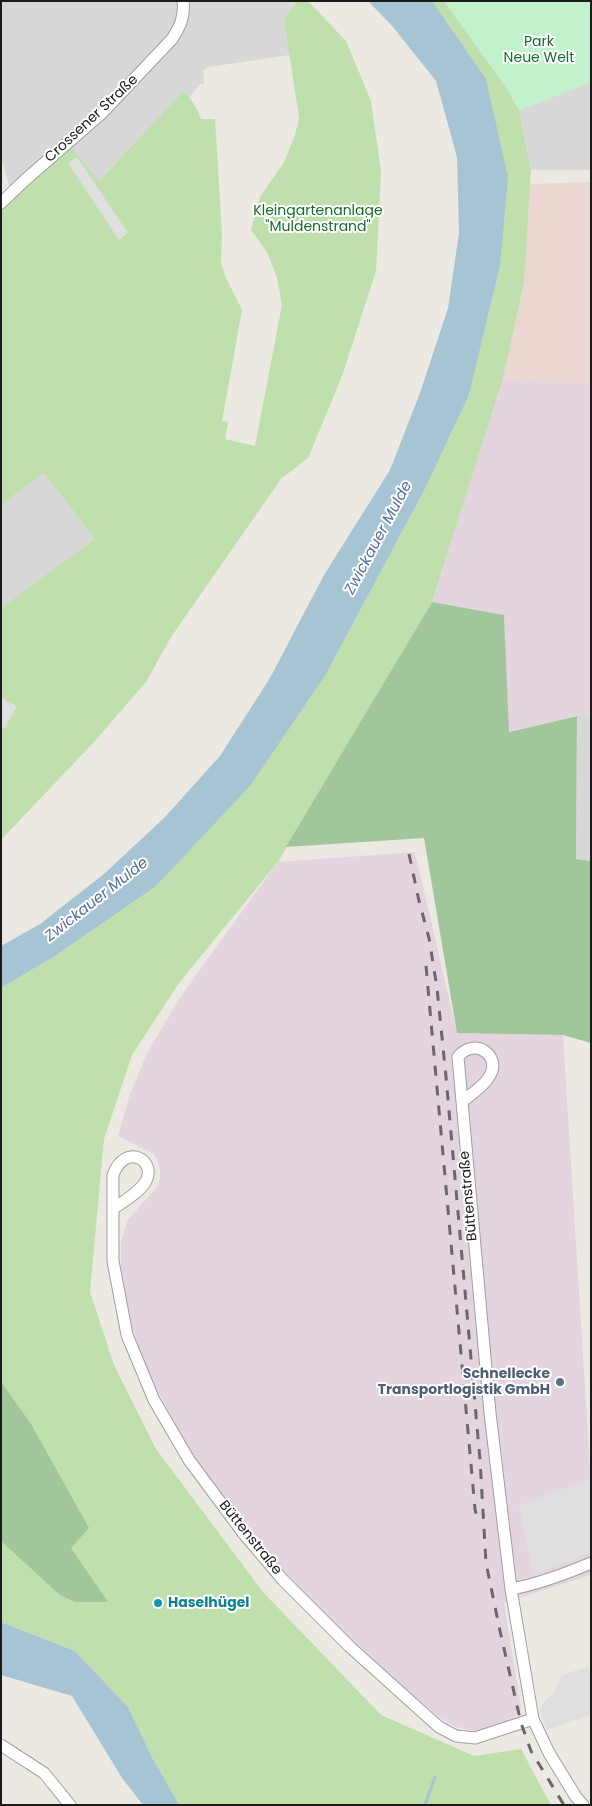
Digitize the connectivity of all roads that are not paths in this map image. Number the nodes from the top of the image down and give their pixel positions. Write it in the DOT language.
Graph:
graph roads {
  1 [pos="183,1"];
  2 [pos="1,203"];
  3 [pos="462,1102"];
  4 [pos="113,1209"];
  5 [pos="591,1563"];
  6 [pos="511,1589"];
  7 [pos="532,1719"];
  8 [pos="1,1746"];
  9 [pos="70,1805"];
  10 [pos="583,1805"];
  1 -- 2 [label="street, Crossener Straße"];
  3 -- 3 [label="street, Büttenstraße"];
  3 -- 6 [label="street, Büttenstraße"];
  4 -- 7 [label="street, Büttenstraße"];
  5 -- 6 [label="street"];
  6 -- 7 [label="street, Büttenstraße"];
  7 -- 10 [label="street, Büttenstraße"];
  8 -- 9 [label="street"];
}
